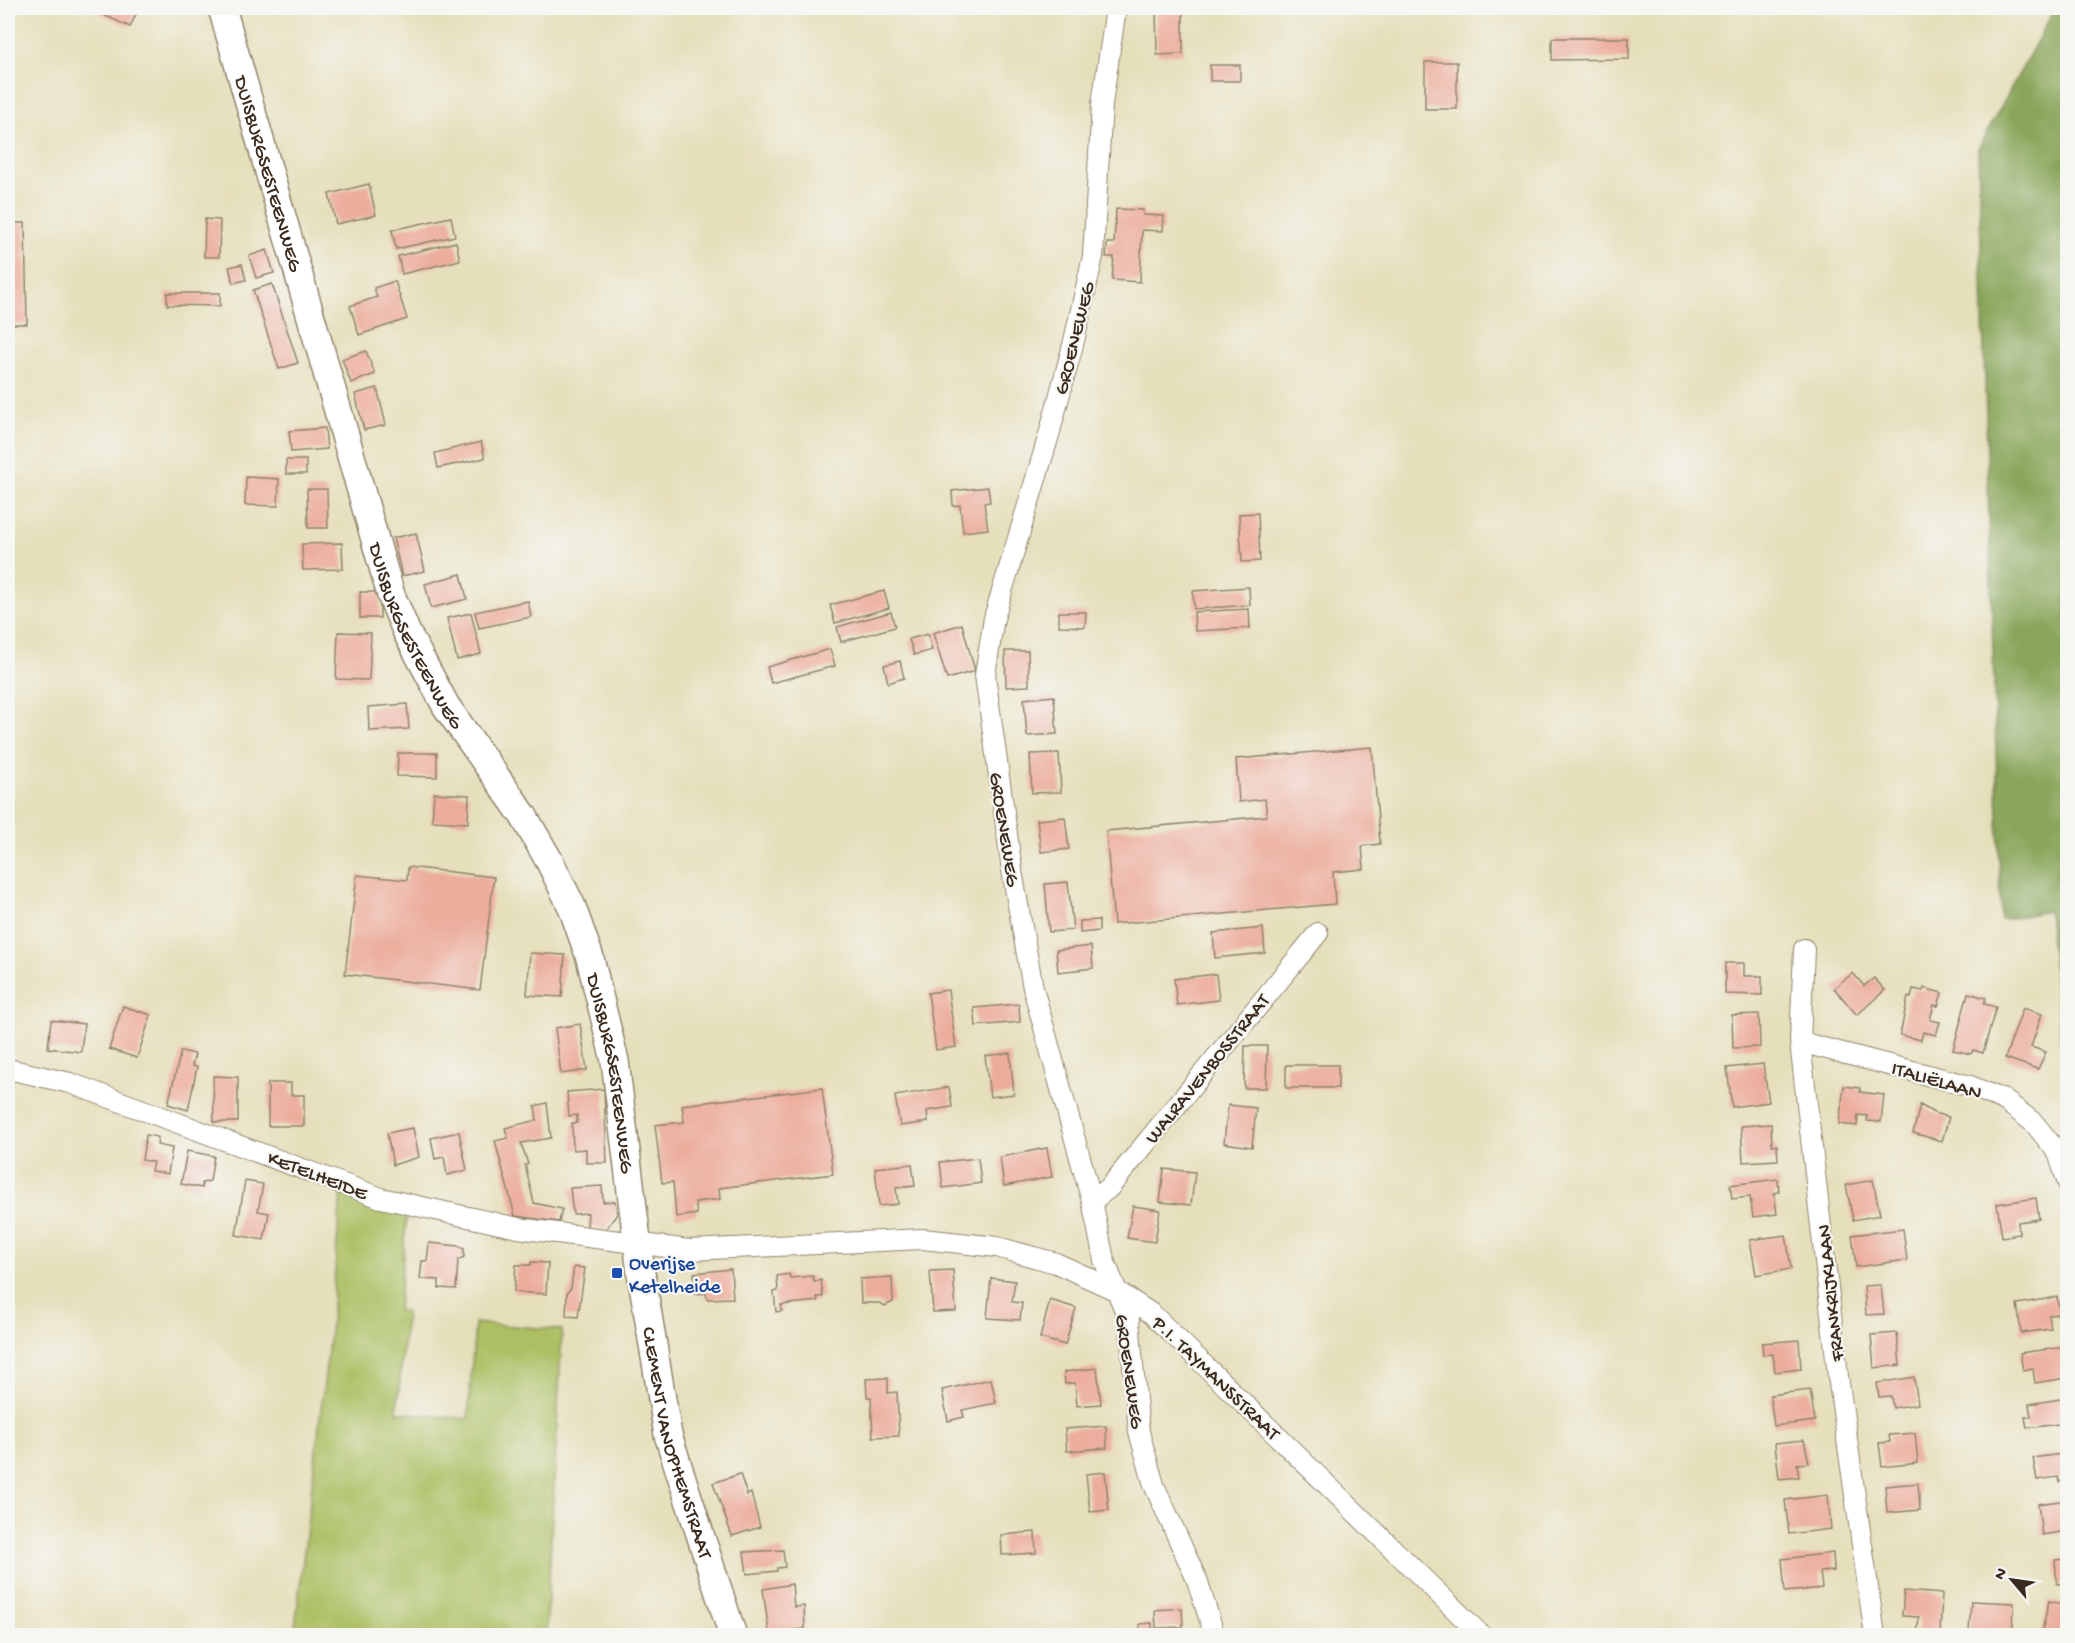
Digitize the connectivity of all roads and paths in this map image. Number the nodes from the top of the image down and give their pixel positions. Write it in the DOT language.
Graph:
graph roads {
  1 [pos="222,8"];
  2 [pos="1116,8"];
  3 [pos="1318,933"];
  4 [pos="1804,949"];
  5 [pos="1800,1042"];
  6 [pos="8,1069"];
  7 [pos="2067,1183"];
  8 [pos="1092,1201"];
  9 [pos="637,1243"];
  10 [pos="1117,1291"];
  11 [pos="733,1635"];
  12 [pos="1215,1635"];
  13 [pos="1482,1635"];
  14 [pos="1875,1635"];
  1 -- 9 [label="street, DUISBURGSESTEENWEG"];
  2 -- 8 [label="street, GROENEWEG"];
  3 -- 8 [label="street, WALRAVENBOSSTRAAT"];
  4 -- 5 [label="street, FRANKRIJKLAAN"];
  5 -- 7 [label="street, ITALIËLAAN"];
  5 -- 14 [label="street, FRANKRIJKLAAN"];
  6 -- 9 [label="street, KETELHEIDE"];
  8 -- 10 [label="street, GROENEWEG"];
  9 -- 10 [label="street, P.I. TAYMANSSTRAAT"];
  9 -- 11 [label="street, CLEMENT VANOPHEMSTRAAT"];
  10 -- 12 [label="street, GROENEWEG"];
  10 -- 13 [label="street, P.I. TAYMANSSTRAAT"];
}
